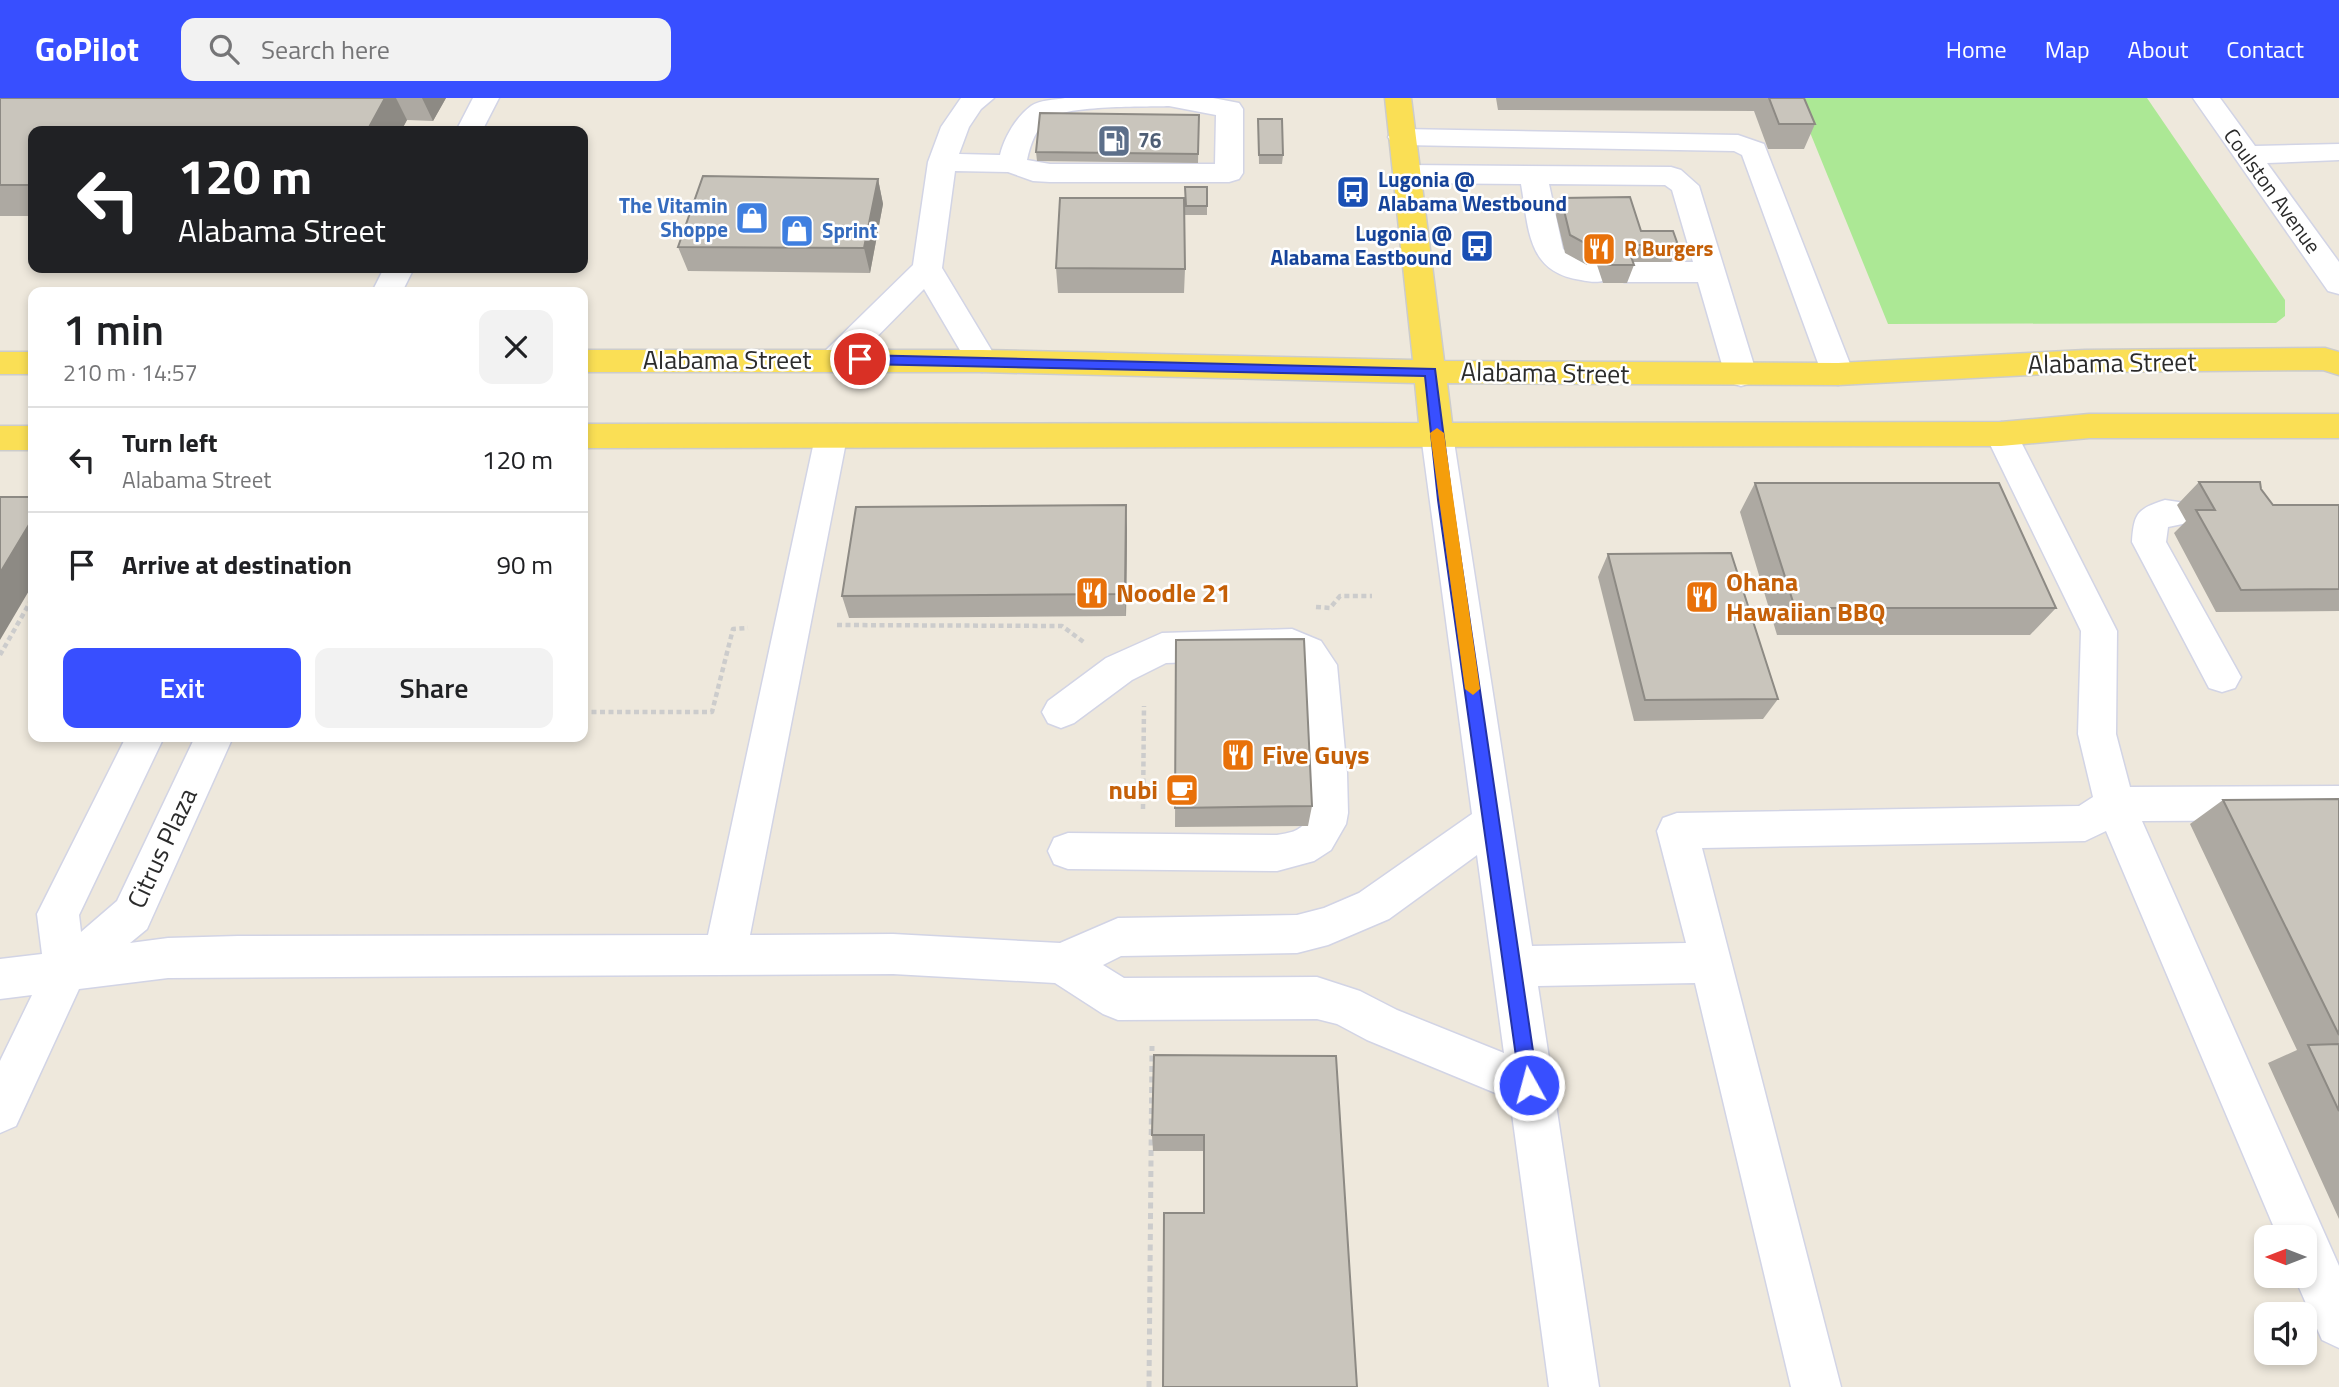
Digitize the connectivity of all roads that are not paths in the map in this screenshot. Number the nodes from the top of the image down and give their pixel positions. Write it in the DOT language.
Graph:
graph roads {
  1 [pos="486,98"];
  2 [pos="981,98"];
  3 [pos="1398,98"];
  4 [pos="2206,98"];
  5 [pos="1173,99"];
  6 [pos="472,126"];
  7 [pos="1402,137"];
  8 [pos="2339,152"];
  9 [pos="2246,155"];
  10 [pos="942,162"];
  11 [pos="1012,164"];
  12 [pos="1407,174"];
  13 [pos="1533,174"];
  14 [pos="2330,259"];
  15 [pos="927,268"];
  16 [pos="1710,272"];
  17 [pos="2339,284"];
  18 [pos="836,359"];
  19 [pos="588,360"];
  20 [pos="982,361"];
  21 [pos="0,363"];
  22 [pos="28,363"];
  23 [pos="2339,364"];
  24 [pos="1431,372"];
  25 [pos="1838,374"];
  26 [pos="1741,375"];
  27 [pos="2339,426"];
  28 [pos="2001,434"];
  29 [pos="1437,435"];
  30 [pos="588,436"];
  31 [pos="831,436"];
  32 [pos="0,438"];
  33 [pos="28,438"];
  34 [pos="2180,513"];
  35 [pos="2222,677"];
  36 [pos="1061,712"];
  37 [pos="143,742"];
  38 [pos="212,742"];
  39 [pos="2339,803"];
  40 [pos="2115,804"];
  41 [pos="1492,822"];
  42 [pos="1068,851"];
  43 [pos="725,955"];
  44 [pos="1062,963"];
  45 [pos="1712,963"];
  46 [pos="1513,966"];
  47 [pos="65,972"];
  48 [pos="0,979"];
  49 [pos="1529,1085"];
  50 [pos="0,1110"];
  51 [pos="2297,1225"];
  52 [pos="2317,1272"];
  53 [pos="2339,1323"];
  54 [pos="1574,1387"];
  55 [pos="1816,1387"];
  1 -- 6 [label="street"];
  2 -- 10 [label="street"];
  3 -- 7 [label="main road"];
  4 -- 9 [label="street, Coulston Avenue"];
  5 -- 11 [label="street"];
  5 -- 11 [label="street"];
  7 -- 12 [label="main road"];
  7 -- 25 [label="street"];
  8 -- 9 [label="street"];
  9 -- 14 [label="street, Coulston Avenue"];
  10 -- 11 [label="street"];
  10 -- 15 [label="street"];
  12 -- 13 [label="street"];
  12 -- 24 [label="main road"];
  13 -- 16 [label="street"];
  13 -- 16 [label="street"];
  14 -- 17 [label="street, Coulston Avenue"];
  15 -- 18 [label="street"];
  15 -- 20 [label="street"];
  16 -- 26 [label="street"];
  18 -- 19 [label="main road, Alabama Street"];
  18 -- 20 [label="main road, Alabama Street"];
  20 -- 24 [label="main road, Alabama Street"];
  21 -- 22 [label="main road"];
  23 -- 25 [label="main road, Alabama Street"];
  24 -- 26 [label="main road, Alabama Street"];
  24 -- 29 [label="main road"];
  25 -- 26 [label="main road, Alabama Street"];
  27 -- 28 [label="main road"];
  28 -- 29 [label="main road"];
  28 -- 40 [label="street"];
  29 -- 31 [label="main road"];
  29 -- 41 [label="street"];
  30 -- 31 [label="main road"];
  31 -- 43 [label="street"];
  32 -- 33 [label="main road"];
  34 -- 35 [label="street"];
  36 -- 42 [label="street"];
  37 -- 47 [label="street"];
  38 -- 47 [label="street, Citrus Plaza"];
  39 -- 40 [label="street"];
  40 -- 45 [label="street"];
  40 -- 51 [label="street"];
  41 -- 44 [label="street"];
  41 -- 46 [label="street"];
  43 -- 44 [label="street"];
  43 -- 47 [label="street"];
  44 -- 49 [label="street"];
  45 -- 46 [label="street"];
  45 -- 55 [label="street"];
  46 -- 49 [label="street"];
  47 -- 48 [label="street"];
  47 -- 50 [label="street"];
  49 -- 54 [label="street"];
  52 -- 53 [label="street"];
}
